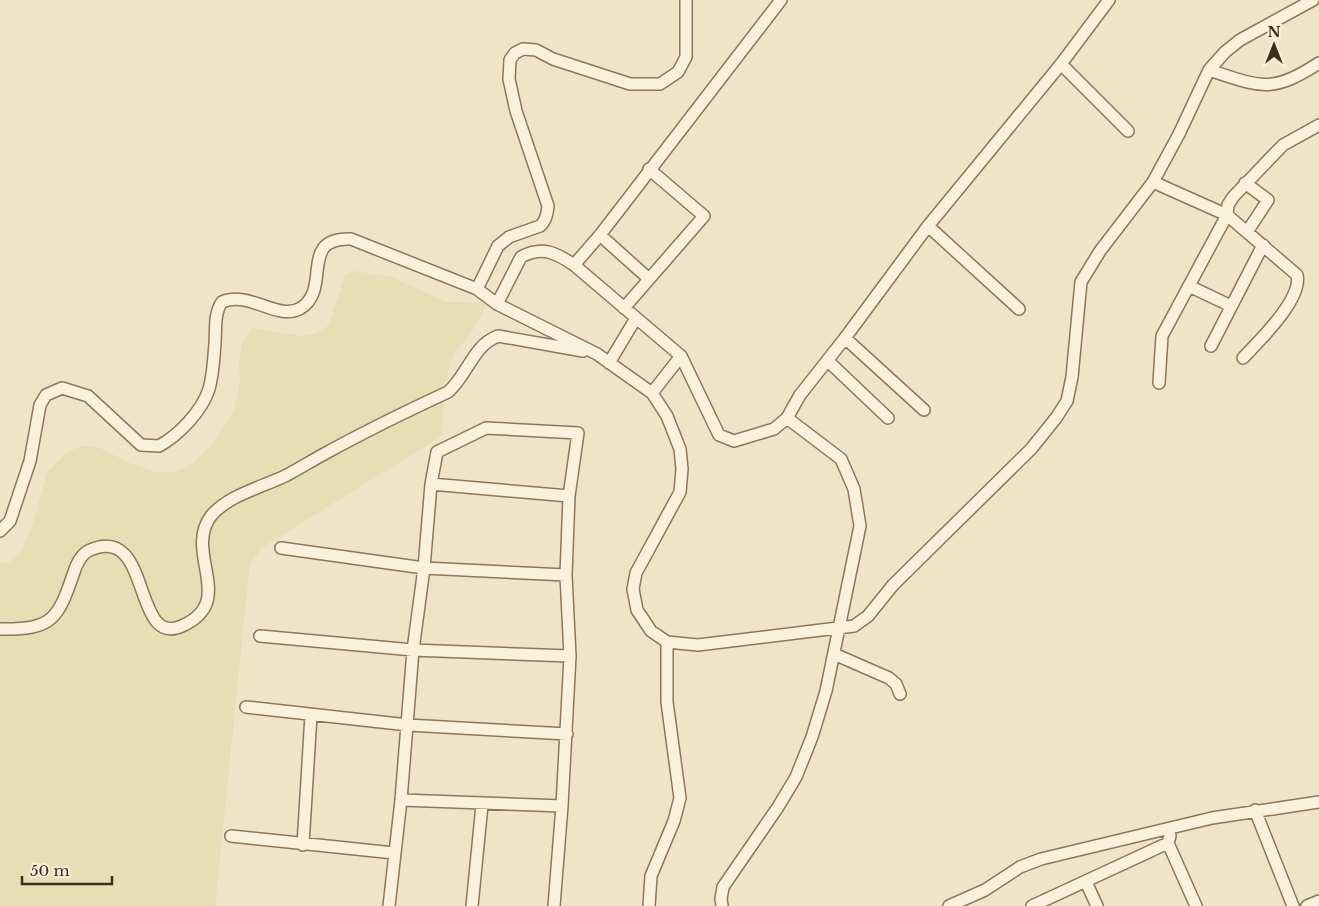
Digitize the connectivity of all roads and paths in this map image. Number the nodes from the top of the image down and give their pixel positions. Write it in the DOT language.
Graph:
graph roads {
  1 [pos="686,0"];
  2 [pos="781,0"];
  3 [pos="1109,0"];
  4 [pos="1313,0"];
  5 [pos="1319,63"];
  6 [pos="1060,64"];
  7 [pos="1210,70"];
  8 [pos="1319,125"];
  9 [pos="1128,131"];
  10 [pos="650,169"];
  11 [pos="1152,182"];
  12 [pos="1246,183"];
  13 [pos="1227,215"];
  14 [pos="928,226"];
  15 [pos="1247,232"];
  16 [pos="600,235"];
  17 [pos="1263,245"];
  18 [pos="574,265"];
  19 [pos="649,279"];
  20 [pos="1189,286"];
  21 [pos="477,289"];
  22 [pos="497,304"];
  23 [pos="1231,306"];
  24 [pos="624,308"];
  25 [pos="1019,309"];
  26 [pos="636,318"];
  27 [pos="533,320"];
  28 [pos="845,338"];
  29 [pos="524,339"];
  30 [pos="1211,346"];
  31 [pos="597,354"];
  32 [pos="681,356"];
  33 [pos="1242,358"];
  34 [pos="828,361"];
  35 [pos="609,363"];
  36 [pos="1159,383"];
  37 [pos="652,393"];
  38 [pos="924,410"];
  39 [pos="787,418"];
  40 [pos="888,418"];
  41 [pos="431,484"];
  42 [pos="569,496"];
  43 [pos="0,531"];
  44 [pos="281,548"];
  45 [pos="424,568"];
  46 [pos="566,575"];
  47 [pos="0,629"];
  48 [pos="839,630"];
  49 [pos="260,636"];
  50 [pos="667,642"];
  51 [pos="413,650"];
  52 [pos="834,654"];
  53 [pos="570,656"];
  54 [pos="900,694"];
  55 [pos="246,707"];
  56 [pos="312,715"];
  57 [pos="408,725"];
  58 [pos="567,734"];
  59 [pos="400,800"];
  60 [pos="1319,802"];
  61 [pos="482,805"];
  62 [pos="562,806"];
  63 [pos="1255,810"];
  64 [pos="1172,827"];
  65 [pos="231,836"];
  66 [pos="1168,843"];
  67 [pos="303,845"];
  68 [pos="394,853"];
  69 [pos="1086,882"];
  70 [pos="1319,901"];
  71 [pos="389,906"];
  72 [pos="472,906"];
  73 [pos="554,906"];
  74 [pos="649,906"];
  75 [pos="722,906"];
  76 [pos="949,906"];
  77 [pos="1032,906"];
  78 [pos="1097,906"];
  79 [pos="1196,906"];
  80 [pos="1293,906"];
  81 [pos="1307,906"];
  1 -- 21 [label="street"];
  2 -- 10 [label="street"];
  3 -- 6 [label="street"];
  4 -- 7 [label="street"];
  5 -- 7 [label="street"];
  6 -- 9 [label="street"];
  6 -- 14 [label="street"];
  7 -- 11 [label="street"];
  8 -- 12 [label="street"];
  10 -- 16 [label="street"];
  10 -- 19 [label="street"];
  11 -- 13 [label="street"];
  11 -- 48 [label="street"];
  12 -- 13 [label="street"];
  12 -- 15 [label="street"];
  13 -- 15 [label="street"];
  13 -- 20 [label="street"];
  14 -- 25 [label="street"];
  14 -- 28 [label="street"];
  15 -- 17 [label="street"];
  16 -- 18 [label="street"];
  16 -- 19 [label="street"];
  17 -- 23 [label="street"];
  17 -- 33 [label="street"];
  18 -- 22 [label="street"];
  18 -- 24 [label="street"];
  19 -- 24 [label="street"];
  20 -- 23 [label="street"];
  20 -- 36 [label="street"];
  21 -- 22 [label="street"];
  21 -- 43 [label="street"];
  22 -- 27 [label="street"];
  23 -- 30 [label="street"];
  24 -- 26 [label="street"];
  26 -- 32 [label="street"];
  26 -- 35 [label="street"];
  27 -- 29 [label="street"];
  27 -- 31 [label="street"];
  28 -- 34 [label="street"];
  28 -- 38 [label="street"];
  29 -- 31 [label="street"];
  29 -- 47 [label="street"];
  31 -- 35 [label="street"];
  32 -- 37 [label="street"];
  32 -- 39 [label="street"];
  34 -- 39 [label="street"];
  34 -- 40 [label="street"];
  35 -- 37 [label="street"];
  37 -- 50 [label="street"];
  39 -- 48 [label="street"];
  41 -- 42 [label="street"];
  41 -- 42 [label="street"];
  41 -- 45 [label="street"];
  42 -- 46 [label="street"];
  44 -- 45 [label="street"];
  45 -- 46 [label="street"];
  45 -- 51 [label="street"];
  46 -- 53 [label="street"];
  48 -- 50 [label="street"];
  48 -- 52 [label="street"];
  49 -- 51 [label="street"];
  50 -- 74 [label="street"];
  51 -- 53 [label="street"];
  51 -- 57 [label="street"];
  52 -- 54 [label="street"];
  52 -- 75 [label="street"];
  53 -- 58 [label="street"];
  55 -- 56 [label="street"];
  56 -- 57 [label="street"];
  56 -- 67 [label="street"];
  57 -- 58 [label="street"];
  57 -- 59 [label="street"];
  58 -- 62 [label="street"];
  59 -- 61 [label="street"];
  59 -- 68 [label="street"];
  60 -- 63 [label="street"];
  61 -- 62 [label="street"];
  61 -- 72 [label="street"];
  62 -- 73 [label="street"];
  63 -- 64 [label="street"];
  63 -- 80 [label="street"];
  64 -- 66 [label="street"];
  64 -- 76 [label="street"];
  65 -- 67 [label="street"];
  66 -- 69 [label="street"];
  66 -- 79 [label="street"];
  67 -- 68 [label="street"];
  68 -- 71 [label="street"];
  69 -- 77 [label="street"];
  69 -- 78 [label="street"];
  70 -- 81 [label="street"];
}
